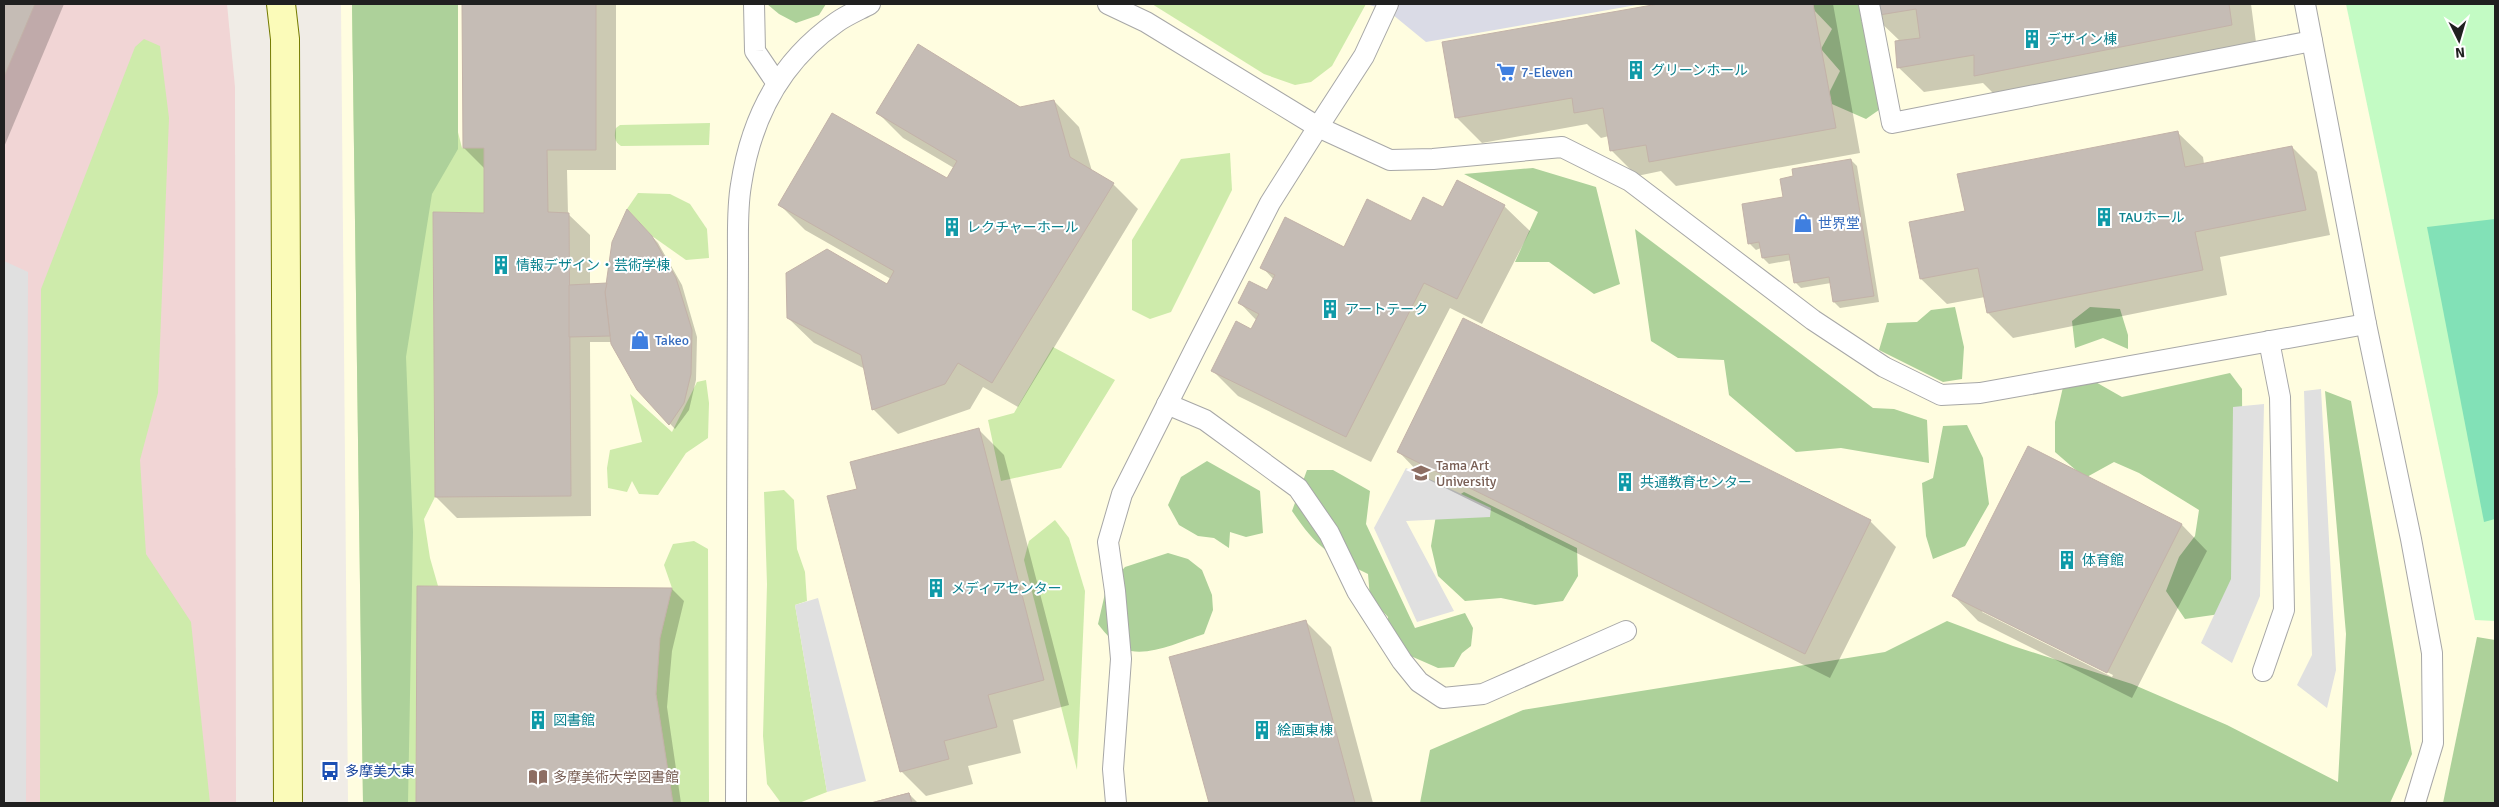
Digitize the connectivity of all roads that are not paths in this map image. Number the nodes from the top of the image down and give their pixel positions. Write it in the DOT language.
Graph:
graph roads {
  1 [pos="281,4"];
  2 [pos="754,4"];
  3 [pos="1108,4"];
  4 [pos="1388,4"];
  5 [pos="1868,4"];
  6 [pos="2305,4"];
  7 [pos="866,5"];
  8 [pos="2312,41"];
  9 [pos="776,82"];
  10 [pos="1318,127"];
  11 [pos="2366,324"];
  12 [pos="2269,342"];
  13 [pos="1167,404"];
  14 [pos="1626,631"];
  15 [pos="2263,671"];
  16 [pos="288,803"];
  17 [pos="736,803"];
  18 [pos="1116,803"];
  19 [pos="2415,803"];
  1 -- 16 [label="street"];
  2 -- 9 [label="lane"];
  3 -- 10 [label="lane"];
  4 -- 10 [label="lane"];
  5 -- 8 [label="lane"];
  6 -- 8 [label="lane"];
  7 -- 9 [label="lane"];
  8 -- 11 [label="lane"];
  9 -- 17 [label="lane"];
  10 -- 12 [label="lane"];
  10 -- 13 [label="lane"];
  11 -- 12 [label="lane"];
  11 -- 19 [label="lane"];
  12 -- 15 [label="lane"];
  13 -- 14 [label="lane"];
  13 -- 18 [label="lane"];
}
